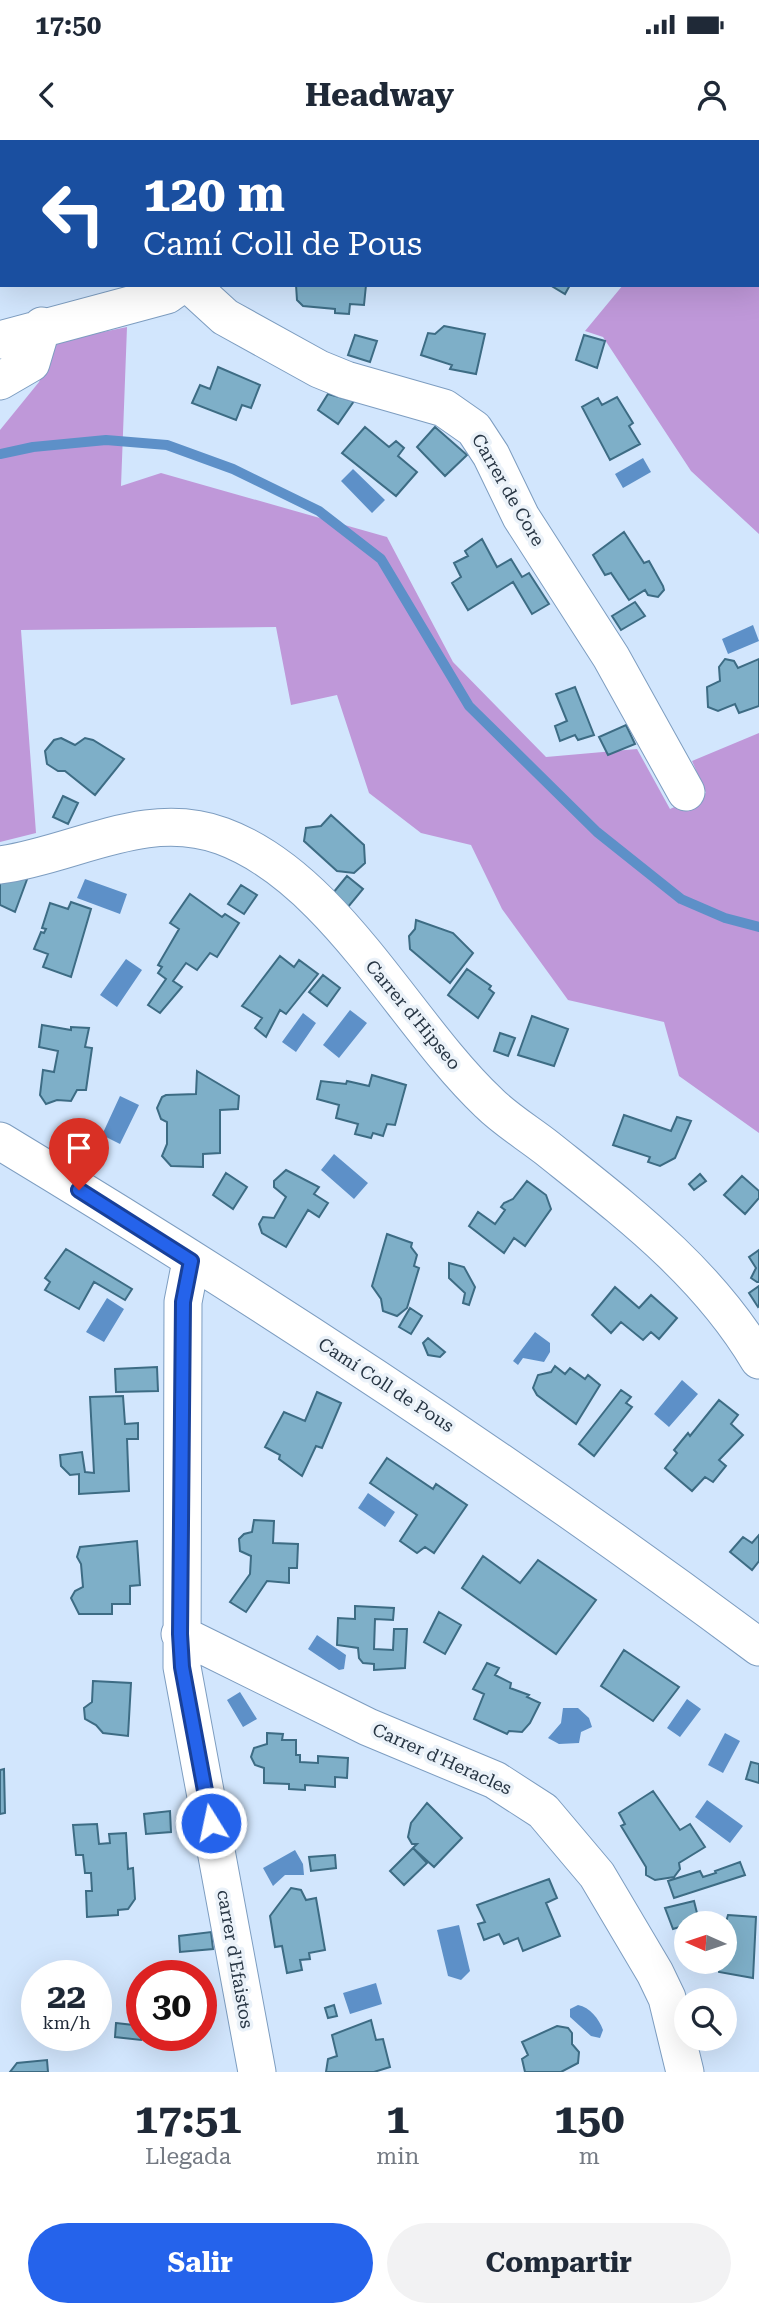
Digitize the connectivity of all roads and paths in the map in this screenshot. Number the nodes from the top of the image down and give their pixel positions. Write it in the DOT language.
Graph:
graph roads {
  1 [pos="178,287"];
  2 [pos="192,287"];
  3 [pos="42,326"];
  4 [pos="0,340"];
  5 [pos="0,381"];
  6 [pos="686,792"];
  7 [pos="0,865"];
  8 [pos="0,1141"];
  9 [pos="191,1261"];
  10 [pos="759,1360"];
  11 [pos="180,1634"];
  12 [pos="759,1647"];
  13 [pos="257,2072"];
  14 [pos="685,2072"];
  1 -- 3 [label="street"];
  2 -- 6 [label="street, Carrer de Core"];
  3 -- 4 [label="street"];
  3 -- 5 [label="street"];
  7 -- 10 [label="street, Carrer d'Hipseo"];
  8 -- 9 [label="street, Camí Coll de Pous"];
  9 -- 11 [label="street, carrer d'Efaistos"];
  9 -- 12 [label="street, Camí Coll de Pous"];
  11 -- 13 [label="street, carrer d'Efaistos"];
  11 -- 14 [label="street, Carrer d'Heracles"];
}
